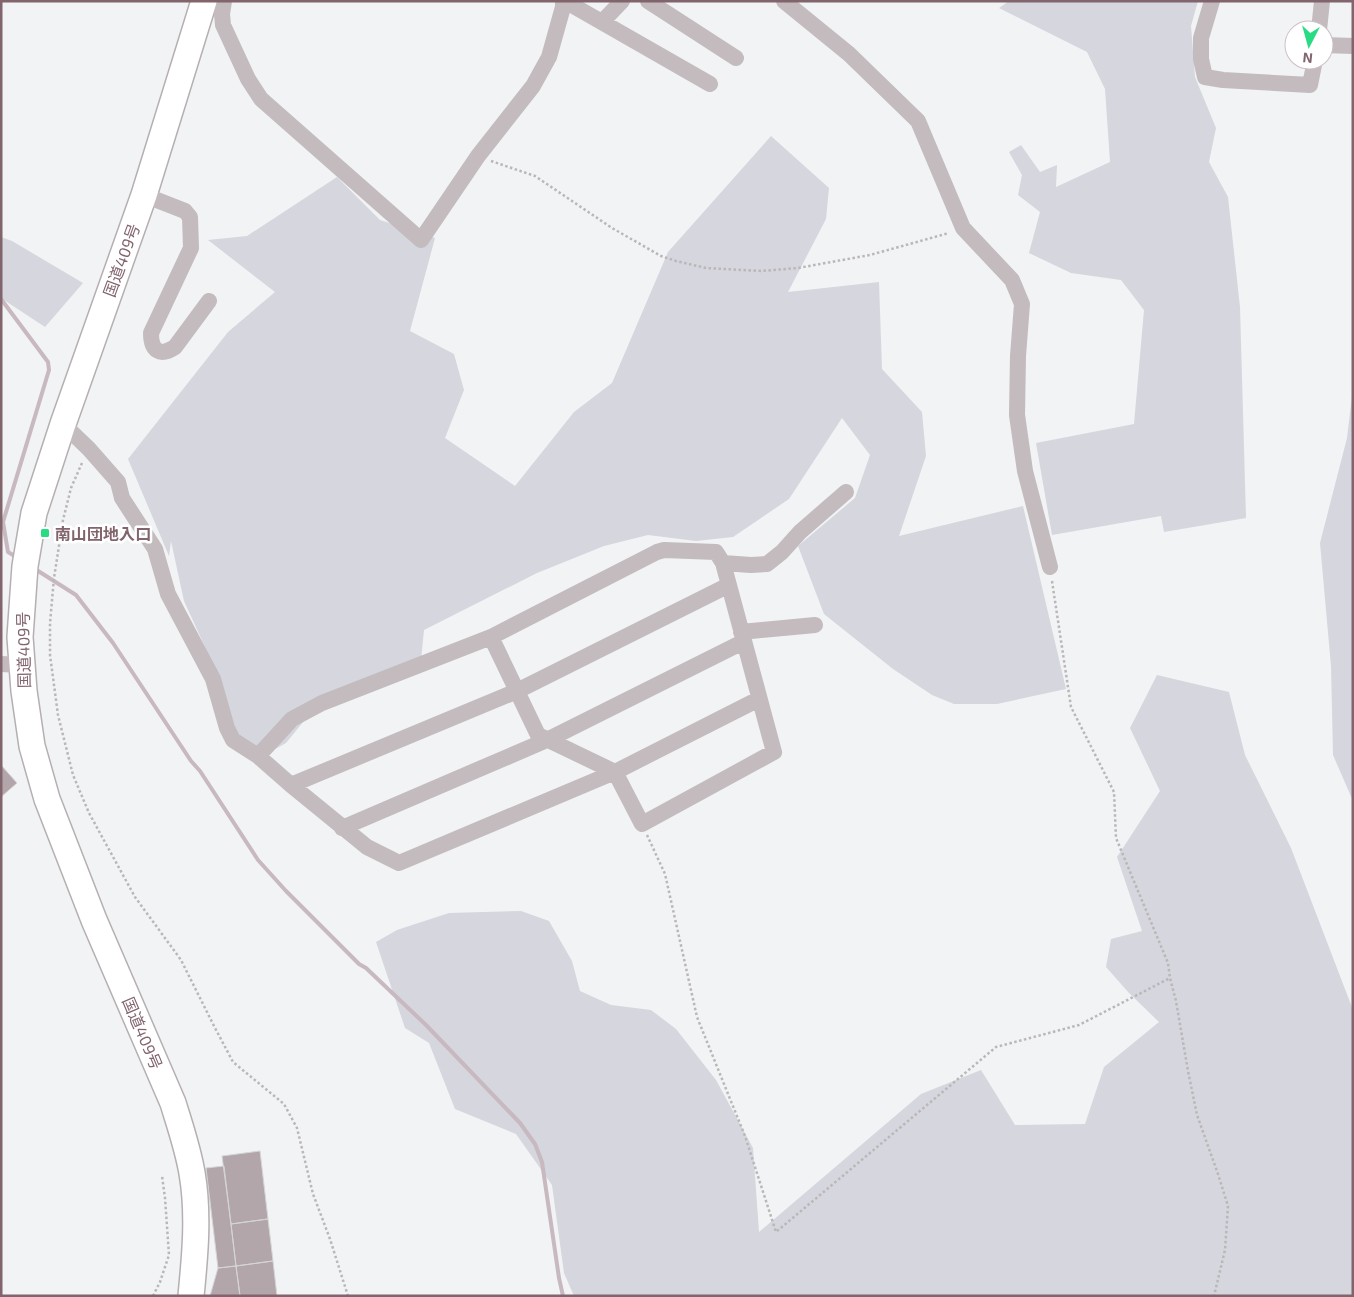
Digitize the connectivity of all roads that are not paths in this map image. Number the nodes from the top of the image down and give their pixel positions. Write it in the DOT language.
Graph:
graph roads {
  1 [pos="204,1"];
  2 [pos="224,1"];
  3 [pos="564,1"];
  4 [pos="622,1"];
  5 [pos="648,1"];
  6 [pos="784,1"];
  7 [pos="1212,1"];
  8 [pos="1322,1"];
  9 [pos="1320,20"];
  10 [pos="602,22"];
  11 [pos="1334,45"];
  12 [pos="1353,46"];
  13 [pos="736,58"];
  14 [pos="1312,70"];
  15 [pos="710,84"];
  16 [pos="144,195"];
  17 [pos="209,301"];
  18 [pos="63,424"];
  19 [pos="846,492"];
  20 [pos="723,563"];
  21 [pos="1050,567"];
  22 [pos="729,585"];
  23 [pos="815,625"];
  24 [pos="491,637"];
  25 [pos="742,637"];
  26 [pos="11,664"];
  27 [pos="517,691"];
  28 [pos="759,699"];
  29 [pos="547,740"];
  30 [pos="258,756"];
  31 [pos="615,772"];
  32 [pos="291,785"];
  33 [pos="342,828"];
  34 [pos="191,1296"];
  1 -- 16 [label="highway, 国道409号"];
  2 -- 3 [label="street"];
  3 -- 10 [label="street"];
  4 -- 10 [label="street"];
  5 -- 13 [label="street"];
  6 -- 21 [label="street"];
  7 -- 14 [label="street"];
  8 -- 9 [label="street"];
  10 -- 15 [label="street"];
  11 -- 12 [label="street"];
  16 -- 17 [label="street"];
  16 -- 18 [label="highway, 国道409号"];
  18 -- 26 [label="highway, 国道409号"];
  18 -- 30 [label="street"];
  19 -- 20 [label="street"];
  20 -- 22 [label="street"];
  20 -- 24 [label="street"];
  22 -- 25 [label="street"];
  22 -- 27 [label="street"];
  23 -- 25 [label="street"];
  24 -- 27 [label="street"];
  24 -- 30 [label="street"];
  25 -- 28 [label="street"];
  25 -- 29 [label="street"];
  26 -- 34 [label="highway, 国道409号"];
  27 -- 29 [label="street"];
  27 -- 32 [label="street"];
  28 -- 31 [label="street"];
  28 -- 31 [label="street"];
  29 -- 31 [label="street"];
  29 -- 33 [label="street"];
  30 -- 32 [label="street"];
  31 -- 33 [label="street"];
  32 -- 33 [label="street"];
}
